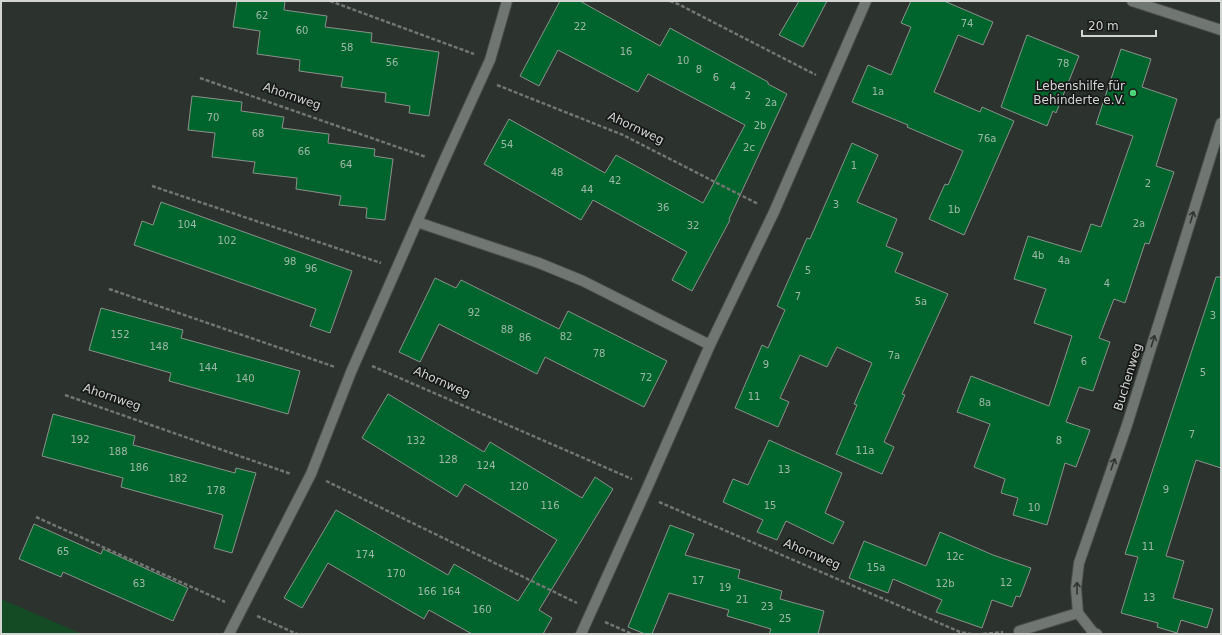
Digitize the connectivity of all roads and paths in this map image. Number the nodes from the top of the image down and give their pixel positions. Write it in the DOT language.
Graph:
graph roads {
  1 [pos="330,1"];
  2 [pos="507,1"];
  3 [pos="670,1"];
  4 [pos="866,1"];
  5 [pos="1132,1"];
  6 [pos="1221,30"];
  7 [pos="490,60"];
  8 [pos="200,78"];
  9 [pos="482,79"];
  10 [pos="830,83"];
  11 [pos="1221,123"];
  12 [pos="442,163"];
  13 [pos="152,186"];
  14 [pos="774,212"];
  15 [pos="417,222"];
  16 [pos="398,268"];
  17 [pos="109,289"];
  18 [pos="710,345"];
  19 [pos="357,359"];
  20 [pos="351,372"];
  21 [pos="65,394"];
  22 [pos="310,477"];
  23 [pos="648,486"];
  24 [pos="644,496"];
  25 [pos="36,517"];
  26 [pos="580,605"];
  27 [pos="242,609"];
  28 [pos="1078,614"];
  29 [pos="600,619"];
  30 [pos="1019,631"];
  31 [pos="229,634"];
  32 [pos="297,634"];
  33 [pos="581,634"];
  34 [pos="632,634"];
  35 [pos="971,634"];
  36 [pos="1097,634"];
  1 -- 7 [label="path"];
  2 -- 7 [label="street"];
  3 -- 10 [label="path"];
  4 -- 10 [label="street"];
  5 -- 6 [label="street"];
  7 -- 9 [label="street"];
  8 -- 12 [label="path, Ahornweg"];
  9 -- 12 [label="street"];
  9 -- 14 [label="path, Ahornweg"];
  10 -- 14 [label="street"];
  28 -- 11 [label="street, Buchenweg, one-way"];
  12 -- 15 [label="street"];
  13 -- 16 [label="path"];
  14 -- 18 [label="street"];
  15 -- 16 [label="street"];
  15 -- 18 [label="street"];
  16 -- 19 [label="street"];
  17 -- 20 [label="path"];
  18 -- 23 [label="street"];
  19 -- 20 [label="street"];
  19 -- 23 [label="path, Ahornweg"];
  20 -- 22 [label="street"];
  21 -- 22 [label="path, Ahornweg"];
  22 -- 26 [label="path, Ahornweg"];
  22 -- 27 [label="street"];
  23 -- 24 [label="street"];
  24 -- 33 [label="street"];
  24 -- 35 [label="path, Ahornweg"];
  25 -- 27 [label="path"];
  27 -- 31 [label="street"];
  27 -- 32 [label="path"];
  28 -- 30 [label="street"];
  28 -- 36 [label="street"];
  29 -- 34 [label="path"];
}
